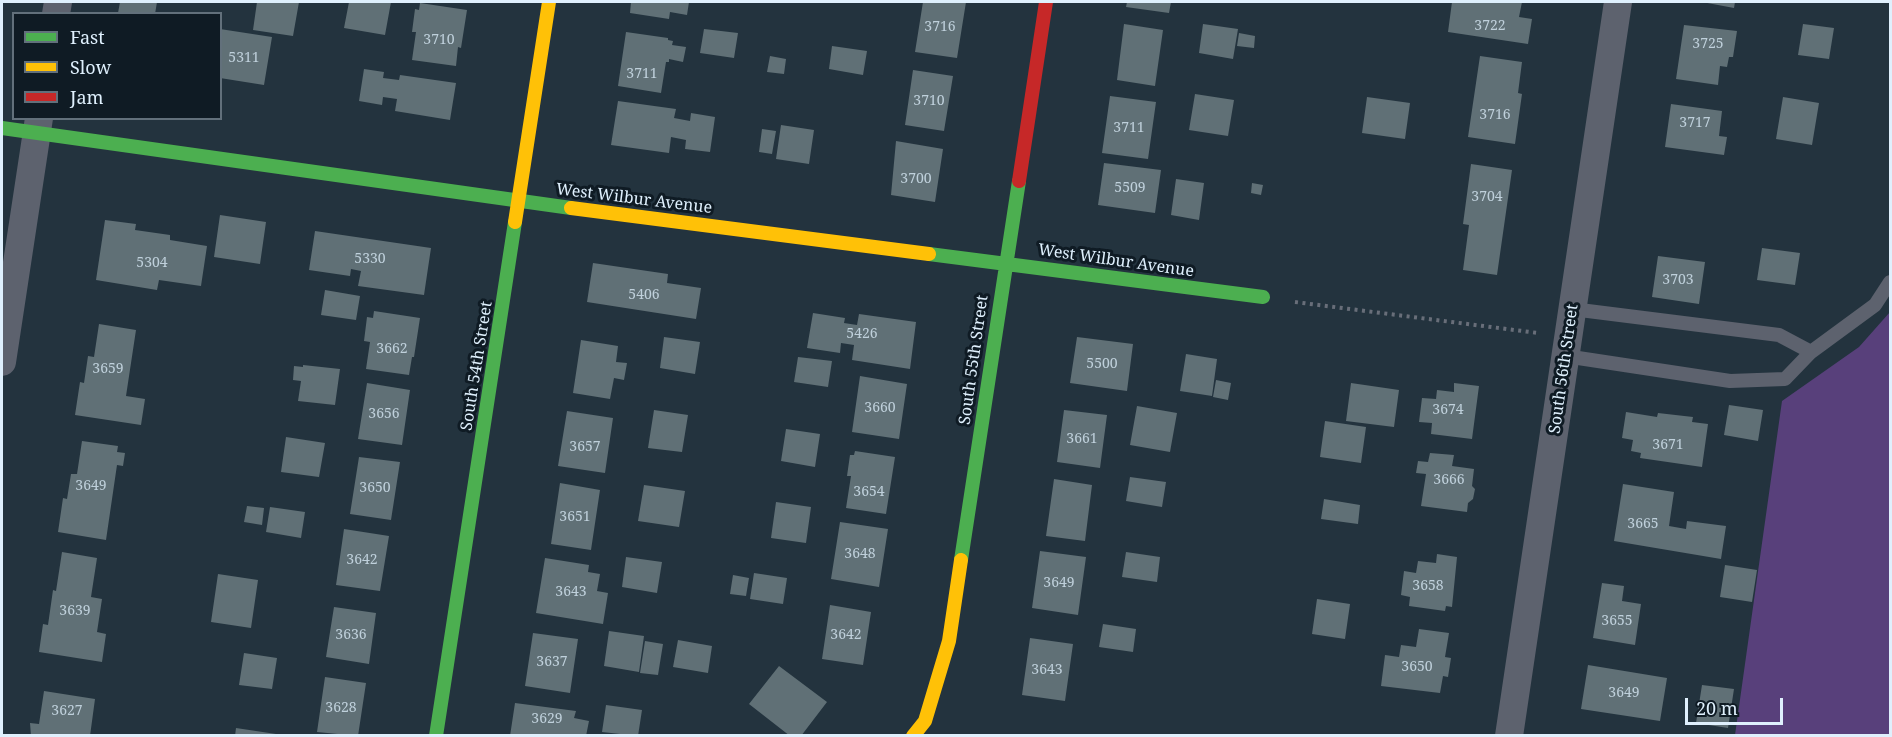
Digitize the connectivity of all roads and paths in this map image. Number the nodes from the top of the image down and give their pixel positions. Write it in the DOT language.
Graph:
graph roads {
  1 [pos="549,2"];
  2 [pos="1046,2"];
  3 [pos="1618,2"];
  4 [pos="38,126"];
  5 [pos="2,128"];
  6 [pos="519,201"];
  7 [pos="1005,263"];
  8 [pos="1890,282"];
  9 [pos="1263,297"];
  10 [pos="1572,309"];
  11 [pos="1567,346"];
  12 [pos="1811,352"];
  13 [pos="2,362"];
  14 [pos="436,735"];
  15 [pos="913,735"];
  16 [pos="1509,735"];
  1 -- 6 [label="street, South 54th Street"];
  2 -- 7 [label="street, South 55th Street"];
  3 -- 10 [label="street, South 56th Street"];
  4 -- 5 [label="street, West Wilbur Avenue"];
  4 -- 6 [label="street, West Wilbur Avenue"];
  4 -- 13 [label="street"];
  6 -- 7 [label="street, West Wilbur Avenue"];
  6 -- 14 [label="street, South 54th Street"];
  7 -- 9 [label="street, West Wilbur Avenue"];
  7 -- 15 [label="street, South 55th Street"];
  8 -- 12 [label="lane"];
  9 -- 11 [label="path"];
  10 -- 11 [label="street, South 56th Street"];
  10 -- 12 [label="lane"];
  11 -- 12 [label="lane"];
  11 -- 16 [label="street, South 56th Street"];
}
